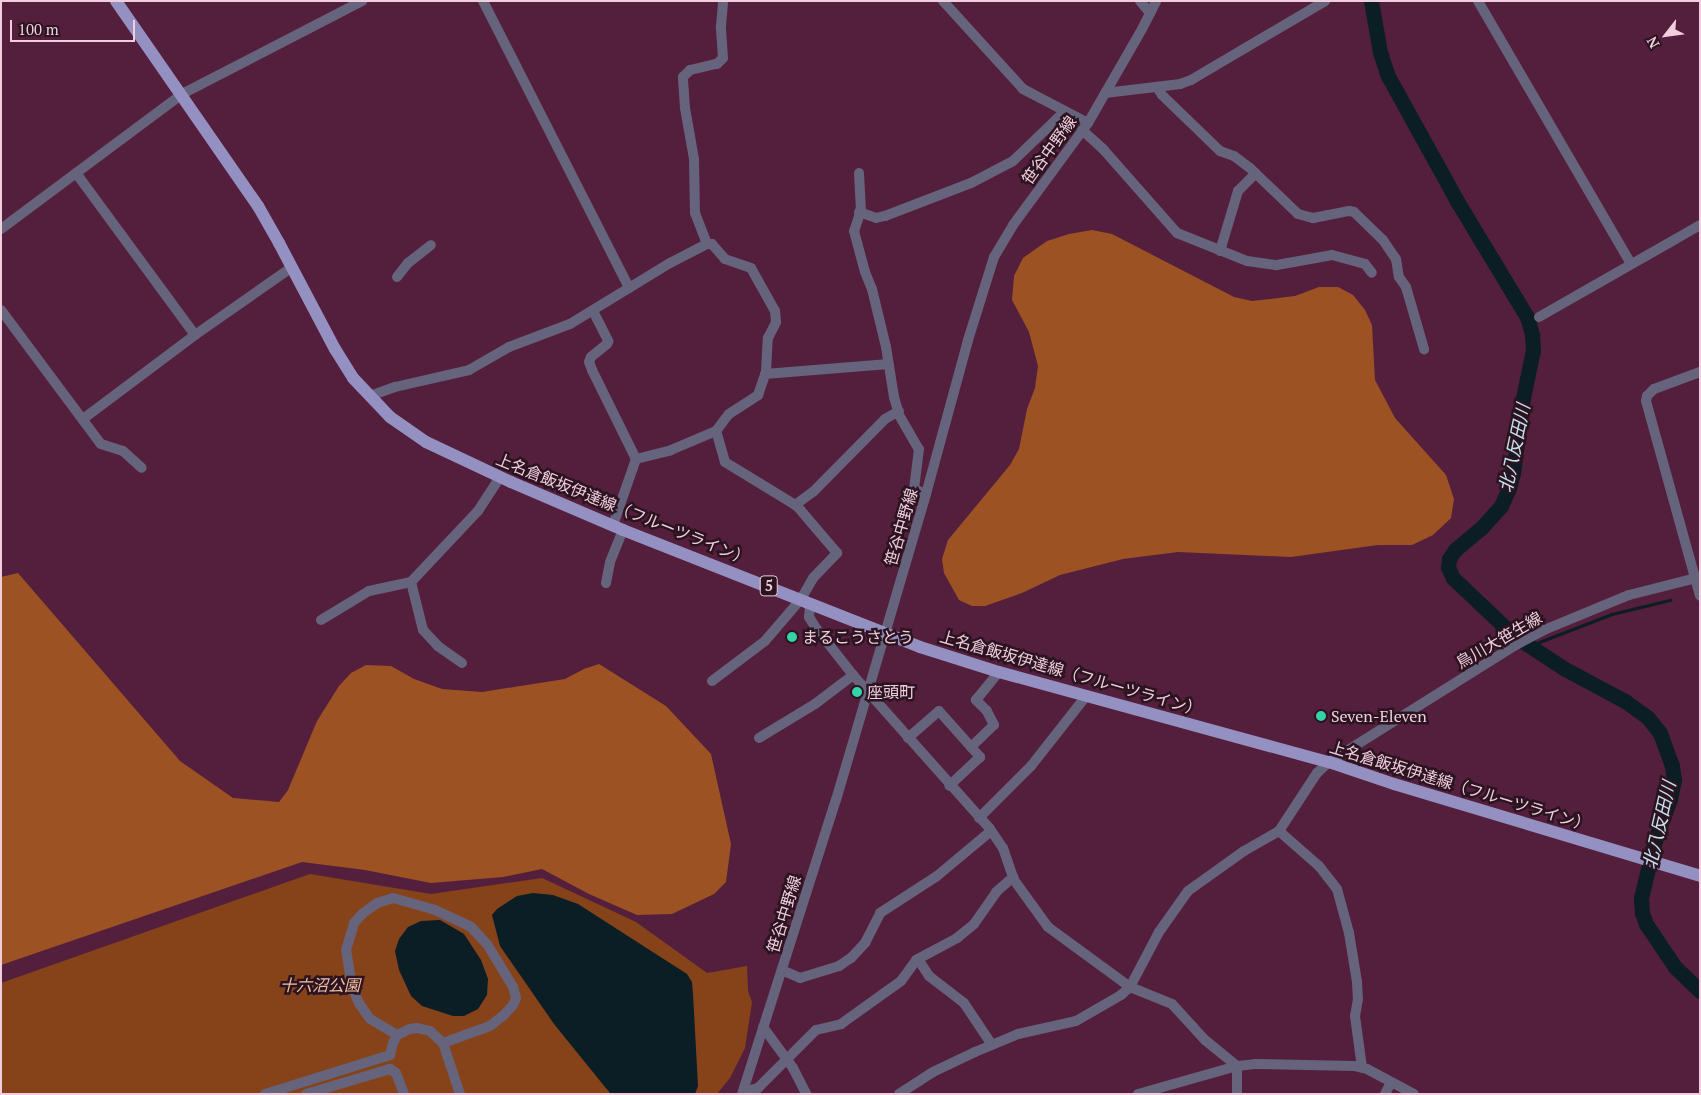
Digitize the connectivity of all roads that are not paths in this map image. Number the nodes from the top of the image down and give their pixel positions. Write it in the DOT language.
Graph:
graph roads {
  1 [pos="116,1"];
  2 [pos="362,1"];
  3 [pos="483,1"];
  4 [pos="723,1"];
  5 [pos="943,1"];
  6 [pos="1140,1"];
  7 [pos="1156,1"];
  8 [pos="1325,1"];
  9 [pos="1478,1"];
  10 [pos="1150,13"];
  11 [pos="1157,87"];
  12 [pos="1105,93"];
  13 [pos="182,94"];
  14 [pos="1065,111"];
  15 [pos="1085,127"];
  16 [pos="76,173"];
  17 [pos="859,173"];
  18 [pos="1256,173"];
  19 [pos="859,212"];
  20 [pos="1700,225"];
  21 [pos="1,229"];
  22 [pos="707,244"];
  23 [pos="431,245"];
  24 [pos="1220,251"];
  25 [pos="1631,264"];
  26 [pos="292,267"];
  27 [pos="1372,273"];
  28 [pos="397,277"];
  29 [pos="629,288"];
  30 [pos="1,310"];
  31 [pos="592,311"];
  32 [pos="1539,317"];
  33 [pos="195,334"];
  34 [pos="1424,348"];
  35 [pos="889,364"];
  36 [pos="1700,372"];
  37 [pos="765,374"];
  38 [pos="370,396"];
  39 [pos="899,411"];
  40 [pos="83,419"];
  41 [pos="716,431"];
  42 [pos="636,459"];
  43 [pos="142,468"];
  44 [pos="500,477"];
  45 [pos="926,494"];
  46 [pos="795,505"];
  47 [pos="618,528"];
  48 [pos="1697,578"];
  49 [pos="411,582"];
  50 [pos="606,583"];
  51 [pos="1700,596"];
  52 [pos="806,601"];
  53 [pos="321,620"];
  54 [pos="885,634"];
  55 [pos="462,663"];
  56 [pos="999,672"];
  57 [pos="853,676"];
  58 [pos="712,681"];
  59 [pos="868,693"];
  60 [pos="1086,696"];
  61 [pos="759,738"];
  62 [pos="908,738"];
  63 [pos="971,747"];
  64 [pos="1330,762"];
  65 [pos="949,786"];
  66 [pos="979,818"];
  67 [pos="1279,831"];
  68 [pos="991,832"];
  69 [pos="1700,876"];
  70 [pos="1013,877"];
  71 [pos="918,959"];
  72 [pos="782,970"];
  73 [pos="1130,987"];
  74 [pos="763,1027"];
  75 [pos="397,1035"];
  76 [pos="443,1043"];
  77 [pos="992,1045"];
  78 [pos="788,1060"];
  79 [pos="1237,1066"];
  80 [pos="1362,1068"];
  81 [pos="1391,1082"];
  82 [pos="743,1093"];
  83 [pos="265,1094"];
  84 [pos="306,1094"];
  85 [pos="404,1094"];
  86 [pos="460,1094"];
  87 [pos="806,1094"];
  88 [pos="900,1094"];
  89 [pos="1138,1094"];
  90 [pos="1237,1094"];
  91 [pos="1385,1094"];
  92 [pos="1414,1094"];
  1 -- 13 [label="main road, 上名倉飯坂伊達線（フルーツライン） / 5"];
  2 -- 13 [label="street"];
  3 -- 29 [label="street"];
  4 -- 22 [label="street"];
  5 -- 14 [label="street"];
  6 -- 10 [label="street"];
  7 -- 10 [label="street, 笹谷中野線"];
  8 -- 11 [label="street"];
  9 -- 25 [label="street"];
  10 -- 12 [label="street, 笹谷中野線"];
  11 -- 12 [label="street"];
  11 -- 18 [label="street"];
  12 -- 15 [label="street, 笹谷中野線"];
  13 -- 16 [label="street"];
  13 -- 26 [label="main road, 上名倉飯坂伊達線（フルーツライン） / 5"];
  14 -- 15 [label="street"];
  14 -- 19 [label="street"];
  15 -- 24 [label="street"];
  15 -- 45 [label="street, 笹谷中野線"];
  16 -- 21 [label="street"];
  16 -- 33 [label="street"];
  17 -- 19 [label="street"];
  18 -- 24 [label="street"];
  18 -- 34 [label="street"];
  19 -- 35 [label="street"];
  20 -- 25 [label="street"];
  22 -- 29 [label="street"];
  22 -- 37 [label="street"];
  23 -- 28 [label="street"];
  24 -- 27 [label="street"];
  25 -- 32 [label="street"];
  26 -- 33 [label="street"];
  26 -- 38 [label="main road, 上名倉飯坂伊達線（フルーツライン） / 5"];
  29 -- 31 [label="street"];
  30 -- 40 [label="street"];
  31 -- 38 [label="street"];
  31 -- 42 [label="street"];
  33 -- 40 [label="street"];
  35 -- 37 [label="street"];
  35 -- 39 [label="street"];
  36 -- 48 [label="street"];
  37 -- 41 [label="street"];
  38 -- 44 [label="main road, 上名倉飯坂伊達線（フルーツライン） / 5"];
  39 -- 45 [label="street"];
  39 -- 46 [label="street"];
  40 -- 43 [label="street"];
  41 -- 42 [label="street"];
  41 -- 46 [label="street"];
  42 -- 47 [label="street"];
  44 -- 47 [label="main road, 上名倉飯坂伊達線（フルーツライン） / 5"];
  44 -- 49 [label="street"];
  45 -- 54 [label="street, 笹谷中野線"];
  46 -- 52 [label="street"];
  47 -- 50 [label="street"];
  47 -- 52 [label="main road, 上名倉飯坂伊達線（フルーツライン） / 5"];
  48 -- 51 [label="street"];
  48 -- 64 [label="street, 鳥川大笹生線"];
  49 -- 53 [label="street"];
  49 -- 55 [label="street"];
  52 -- 54 [label="main road, 上名倉飯坂伊達線（フルーツライン） / 5"];
  52 -- 57 [label="street"];
  52 -- 58 [label="street"];
  54 -- 56 [label="main road, 上名倉飯坂伊達線（フルーツライン） / 5"];
  54 -- 59 [label="street, 笹谷中野線"];
  56 -- 60 [label="main road, 上名倉飯坂伊達線（フルーツライン） / 5"];
  56 -- 63 [label="street"];
  57 -- 59 [label="street"];
  57 -- 61 [label="street"];
  59 -- 62 [label="street"];
  59 -- 72 [label="street, 笹谷中野線"];
  60 -- 64 [label="main road, 上名倉飯坂伊達線（フルーツライン） / 5"];
  60 -- 66 [label="street"];
  62 -- 63 [label="street"];
  62 -- 65 [label="street"];
  63 -- 65 [label="street"];
  64 -- 67 [label="street, 鳥川大笹生線"];
  64 -- 69 [label="main road, 上名倉飯坂伊達線（フルーツライン） / 5"];
  65 -- 66 [label="street"];
  66 -- 68 [label="street"];
  67 -- 73 [label="street"];
  67 -- 80 [label="street"];
  68 -- 70 [label="street"];
  68 -- 72 [label="street"];
  70 -- 71 [label="street"];
  70 -- 73 [label="street"];
  71 -- 77 [label="street"];
  71 -- 78 [label="street"];
  72 -- 74 [label="street, 笹谷中野線"];
  73 -- 77 [label="street"];
  73 -- 79 [label="street"];
  74 -- 78 [label="street"];
  74 -- 82 [label="street, 笹谷中野線"];
  75 -- 76 [label="street"];
  75 -- 76 [label="street"];
  75 -- 83 [label="street"];
  76 -- 86 [label="street"];
  77 -- 88 [label="street"];
  78 -- 82 [label="street"];
  78 -- 87 [label="street"];
  79 -- 80 [label="street"];
  79 -- 89 [label="street"];
  79 -- 90 [label="street"];
  80 -- 81 [label="street"];
  81 -- 91 [label="street"];
  81 -- 92 [label="street"];
  84 -- 85 [label="street"];
}
